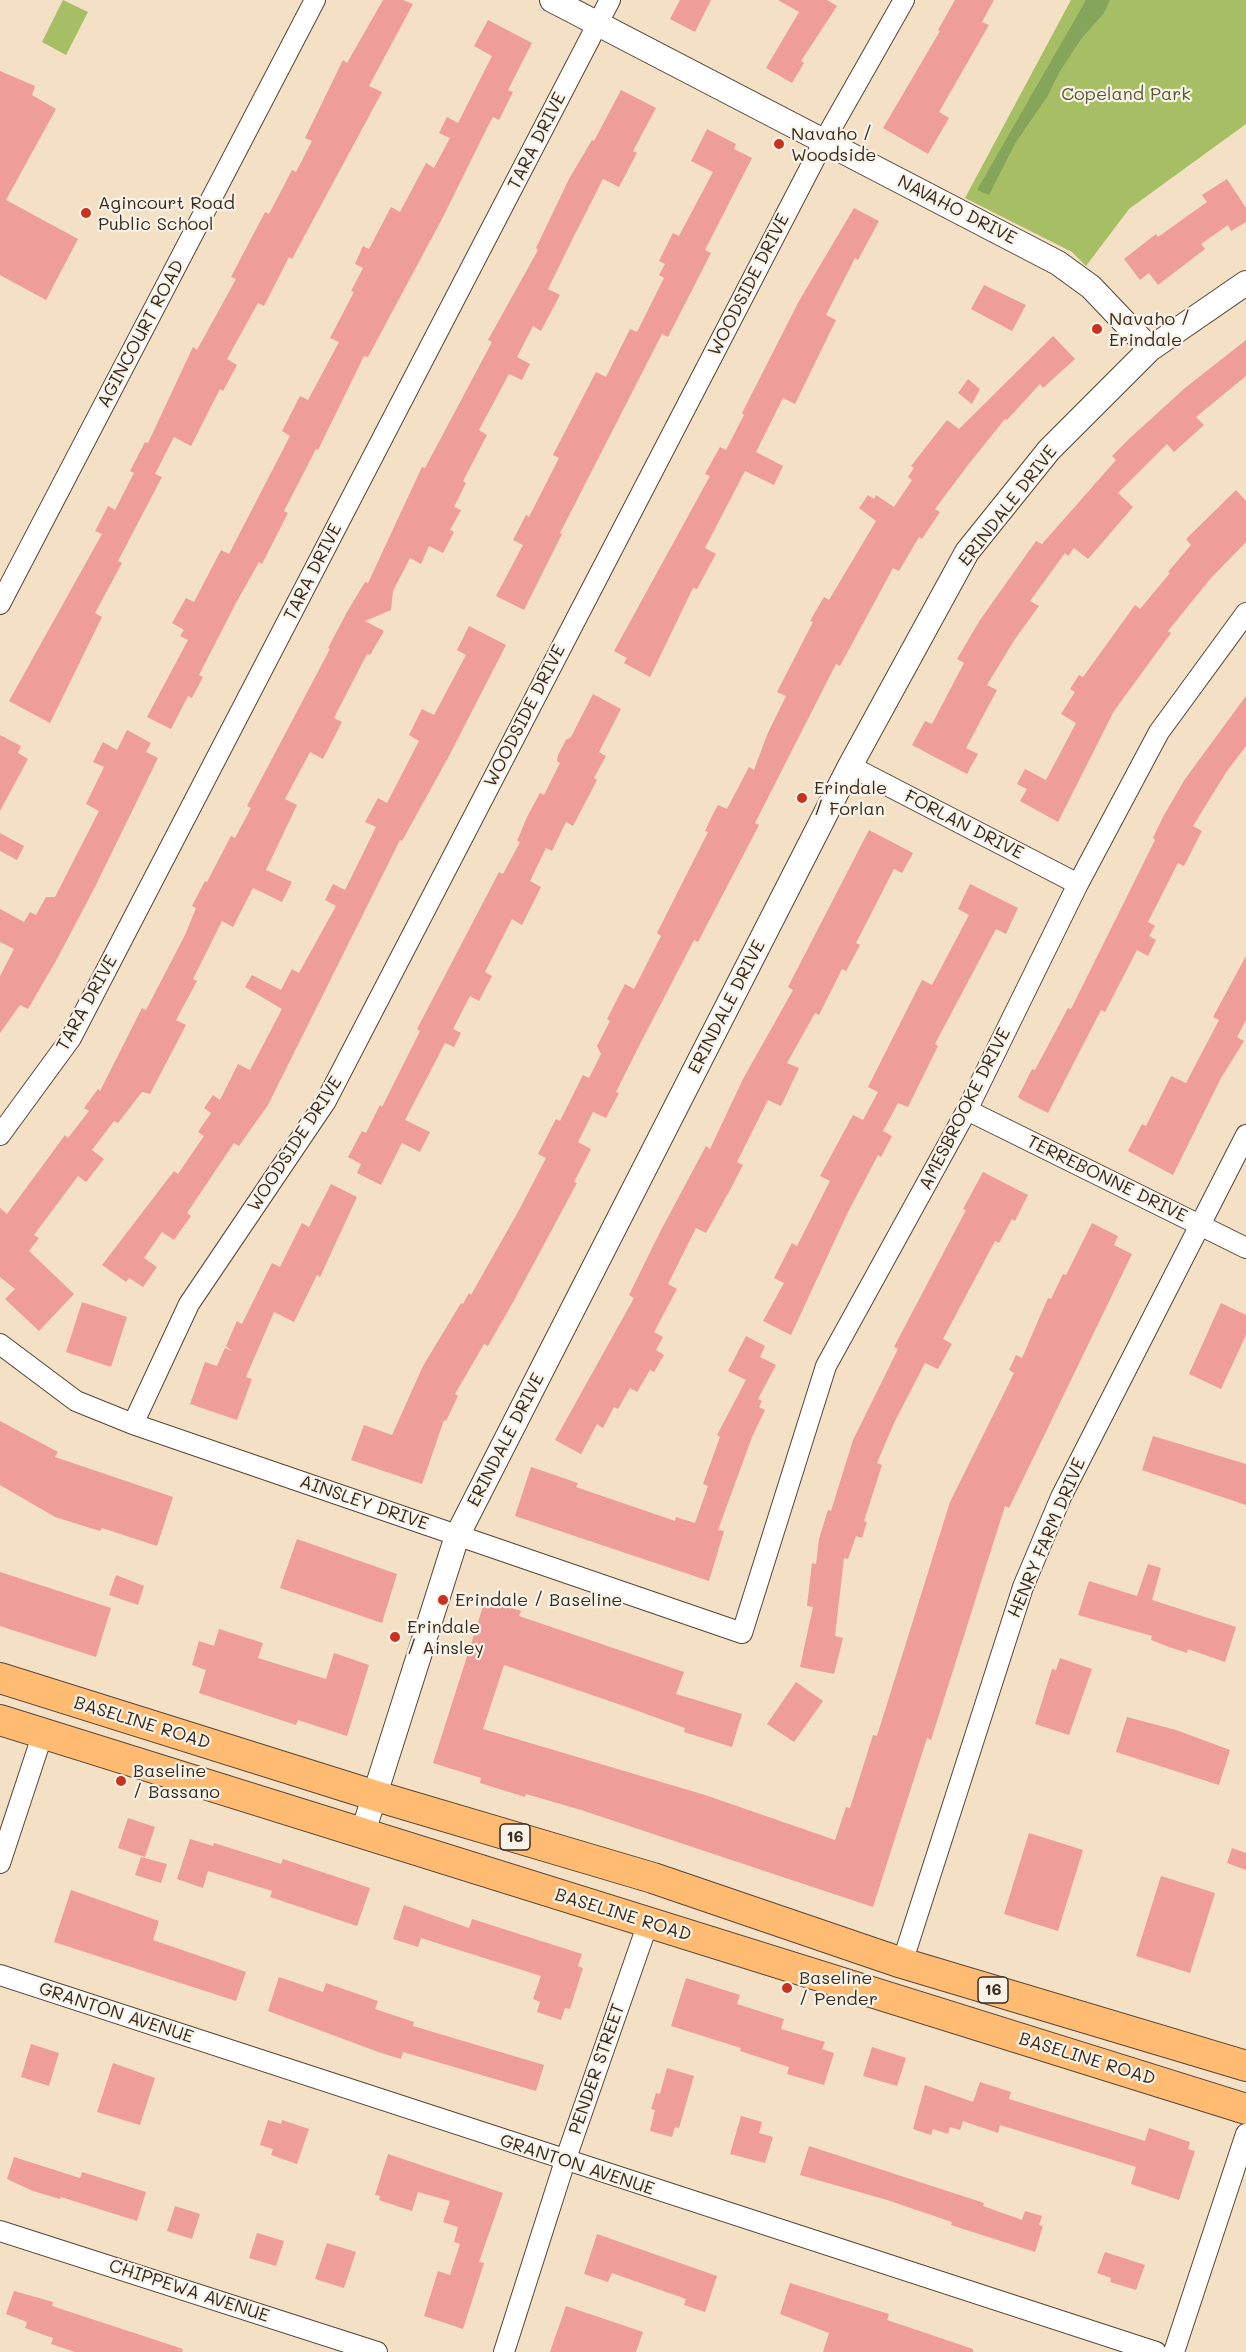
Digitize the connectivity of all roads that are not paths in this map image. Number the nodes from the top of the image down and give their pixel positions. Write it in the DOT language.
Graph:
graph roads {
  1 [pos="315,0"];
  2 [pos="552,0"];
  3 [pos="610,0"];
  4 [pos="904,0"];
  5 [pos="598,23"];
  6 [pos="824,141"];
  7 [pos="1246,283"];
  8 [pos="1149,349"];
  9 [pos="0,604"];
  10 [pos="1246,613"];
  11 [pos="850,765"];
  12 [pos="1078,884"];
  13 [pos="967,1110"];
  14 [pos="0,1135"];
  15 [pos="1246,1135"];
  16 [pos="1200,1224"];
  17 [pos="1246,1248"];
  18 [pos="0,1344"];
  19 [pos="133,1424"];
  20 [pos="458,1536"];
  21 [pos="742,1633"];
  22 [pos="0,1678"];
  23 [pos="0,1720"];
  24 [pos="42,1733"];
  25 [pos="376,1796"];
  26 [pos="363,1832"];
  27 [pos="0,1863"];
  28 [pos="648,1923"];
  29 [pos="902,1963"];
  30 [pos="0,1975"];
  31 [pos="1246,2066"];
  32 [pos="1246,2109"];
  33 [pos="1246,2134"];
  34 [pos="565,2161"];
  35 [pos="0,2231"];
  36 [pos="377,2352"];
  37 [pos="504,2352"];
  38 [pos="1156,2352"];
  39 [pos="1174,2352"];
  1 -- 9 [label="street, AGINCOURT ROAD"];
  2 -- 5 [label="street, NAVAHO DRIVE"];
  3 -- 5 [label="street, TARA DRIVE"];
  4 -- 6 [label="street, WOODSIDE DRIVE"];
  5 -- 6 [label="street, NAVAHO DRIVE"];
  5 -- 14 [label="street, TARA DRIVE"];
  6 -- 8 [label="street, NAVAHO DRIVE"];
  6 -- 19 [label="street, WOODSIDE DRIVE"];
  7 -- 8 [label="street, ERINDALE DRIVE"];
  8 -- 11 [label="street, ERINDALE DRIVE"];
  10 -- 12 [label="street, AMESBROOKE DRIVE"];
  11 -- 12 [label="street, FORLAN DRIVE"];
  11 -- 20 [label="street, ERINDALE DRIVE"];
  12 -- 13 [label="street, AMESBROOKE DRIVE"];
  13 -- 16 [label="street, TERREBONNE DRIVE"];
  13 -- 21 [label="street, AMESBROOKE DRIVE"];
  15 -- 16 [label="street, HENRY FARM DRIVE"];
  16 -- 17 [label="street, TERREBONNE DRIVE"];
  16 -- 29 [label="street, HENRY FARM DRIVE"];
  18 -- 19 [label="street, AINSLEY DRIVE"];
  19 -- 20 [label="street, AINSLEY DRIVE"];
  20 -- 21 [label="street, AINSLEY DRIVE"];
  20 -- 25 [label="street, ERINDALE DRIVE"];
  22 -- 25 [label="main road, BASELINE ROAD / 16"];
  23 -- 24 [label="main road, BASELINE ROAD / 16"];
  24 -- 26 [label="main road, BASELINE ROAD / 16"];
  24 -- 27 [label="street"];
  25 -- 26 [label="street, ERINDALE DRIVE"];
  25 -- 29 [label="main road, BASELINE ROAD / 16"];
  26 -- 28 [label="main road, BASELINE ROAD / 16"];
  28 -- 32 [label="main road, BASELINE ROAD / 16"];
  28 -- 34 [label="street, PENDER STREET"];
  29 -- 31 [label="main road, BASELINE ROAD / 16"];
  30 -- 34 [label="street, GRANTON AVENUE"];
  33 -- 39 [label="street"];
  34 -- 37 [label="street, PENDER STREET"];
  34 -- 38 [label="street, GRANTON AVENUE"];
  35 -- 36 [label="street, CHIPPEWA AVENUE"];
}
